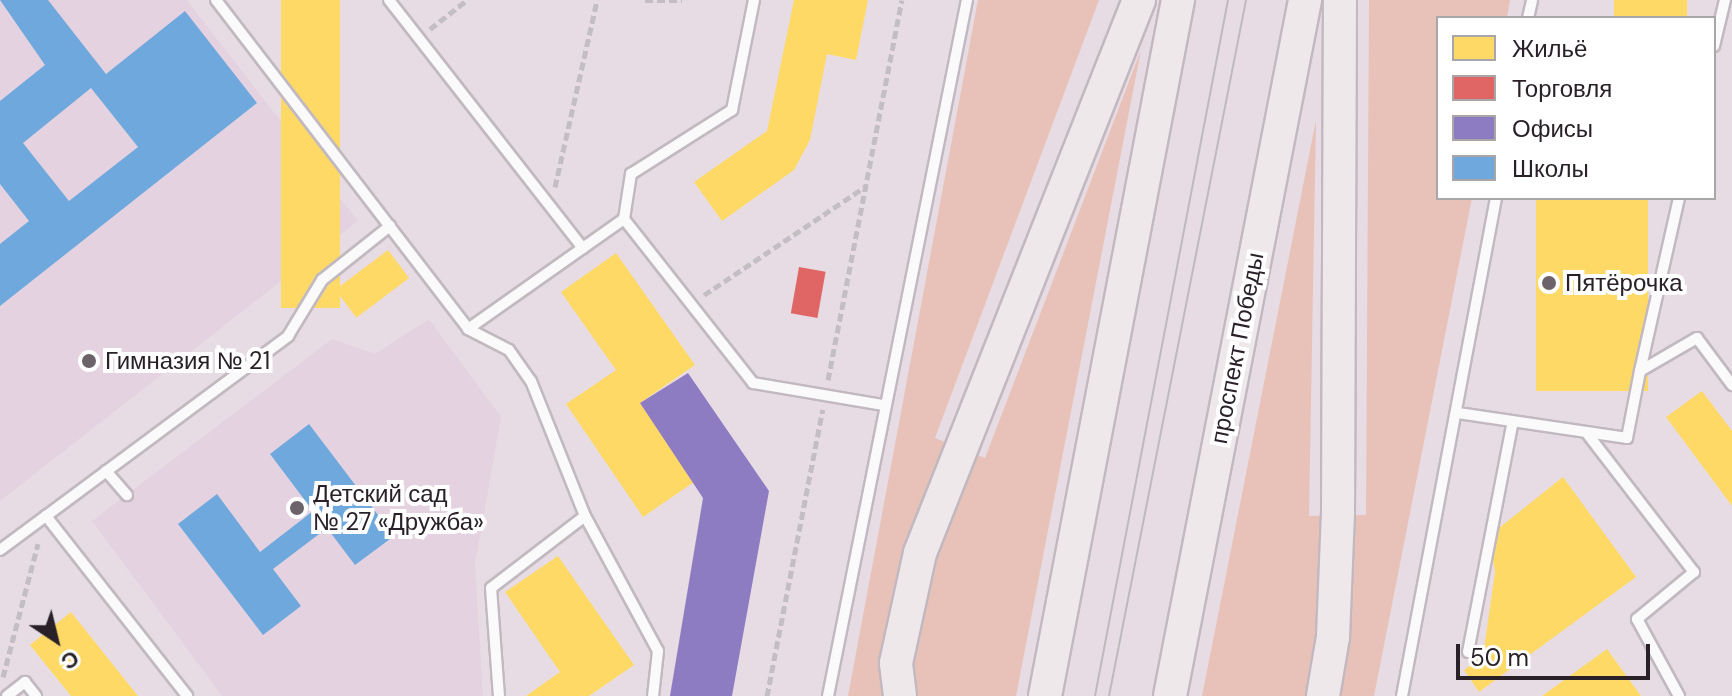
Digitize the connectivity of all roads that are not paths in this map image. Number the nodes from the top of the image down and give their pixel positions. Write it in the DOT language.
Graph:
graph roads {
  1 [pos="216,0"];
  2 [pos="389,0"];
  3 [pos="754,0"];
  4 [pos="967,0"];
  5 [pos="1139,0"];
  6 [pos="1178,0"];
  7 [pos="1305,0"];
  8 [pos="1340,0"];
  9 [pos="1725,0"];
  10 [pos="1716,38"];
  11 [pos="1496,200"];
  12 [pos="1679,200"];
  13 [pos="624,219"];
  14 [pos="390,226"];
  15 [pos="583,248"];
  16 [pos="468,329"];
  17 [pos="1640,371"];
  18 [pos="1732,385"];
  19 [pos="883,405"];
  20 [pos="1458,413"];
  21 [pos="1513,421"];
  22 [pos="1586,432"];
  23 [pos="106,471"];
  24 [pos="127,495"];
  25 [pos="46,516"];
  26 [pos="585,516"];
  27 [pos="0,550"];
  28 [pos="1468,652"];
  29 [pos="7,696"];
  30 [pos="36,696"];
  31 [pos="187,696"];
  32 [pos="499,696"];
  33 [pos="653,696"];
  34 [pos="828,696"];
  35 [pos="900,696"];
  36 [pos="1045,696"];
  37 [pos="1170,696"];
  38 [pos="1323,696"];
  39 [pos="1402,696"];
  40 [pos="1679,696"];
  1 -- 14 [label="lane"];
  2 -- 15 [label="lane"];
  3 -- 13 [label="lane"];
  4 -- 19 [label="lane"];
  5 -- 35 [label="main road"];
  6 -- 36 [label="main road"];
  7 -- 37 [label="main road, проспект Победы"];
  8 -- 38 [label="main road"];
  9 -- 10 [label="lane"];
  11 -- 20 [label="lane"];
  12 -- 17 [label="lane"];
  13 -- 15 [label="lane"];
  13 -- 19 [label="lane"];
  14 -- 16 [label="lane"];
  14 -- 23 [label="lane"];
  15 -- 16 [label="lane"];
  16 -- 26 [label="lane"];
  17 -- 18 [label="lane"];
  17 -- 22 [label="lane"];
  19 -- 34 [label="lane"];
  20 -- 21 [label="lane"];
  20 -- 39 [label="lane"];
  21 -- 22 [label="lane"];
  21 -- 28 [label="lane"];
  22 -- 40 [label="lane"];
  23 -- 24 [label="lane"];
  23 -- 25 [label="lane"];
  25 -- 27 [label="lane"];
  25 -- 31 [label="lane"];
  26 -- 32 [label="lane"];
  26 -- 33 [label="lane"];
  29 -- 30 [label="lane"];
}
